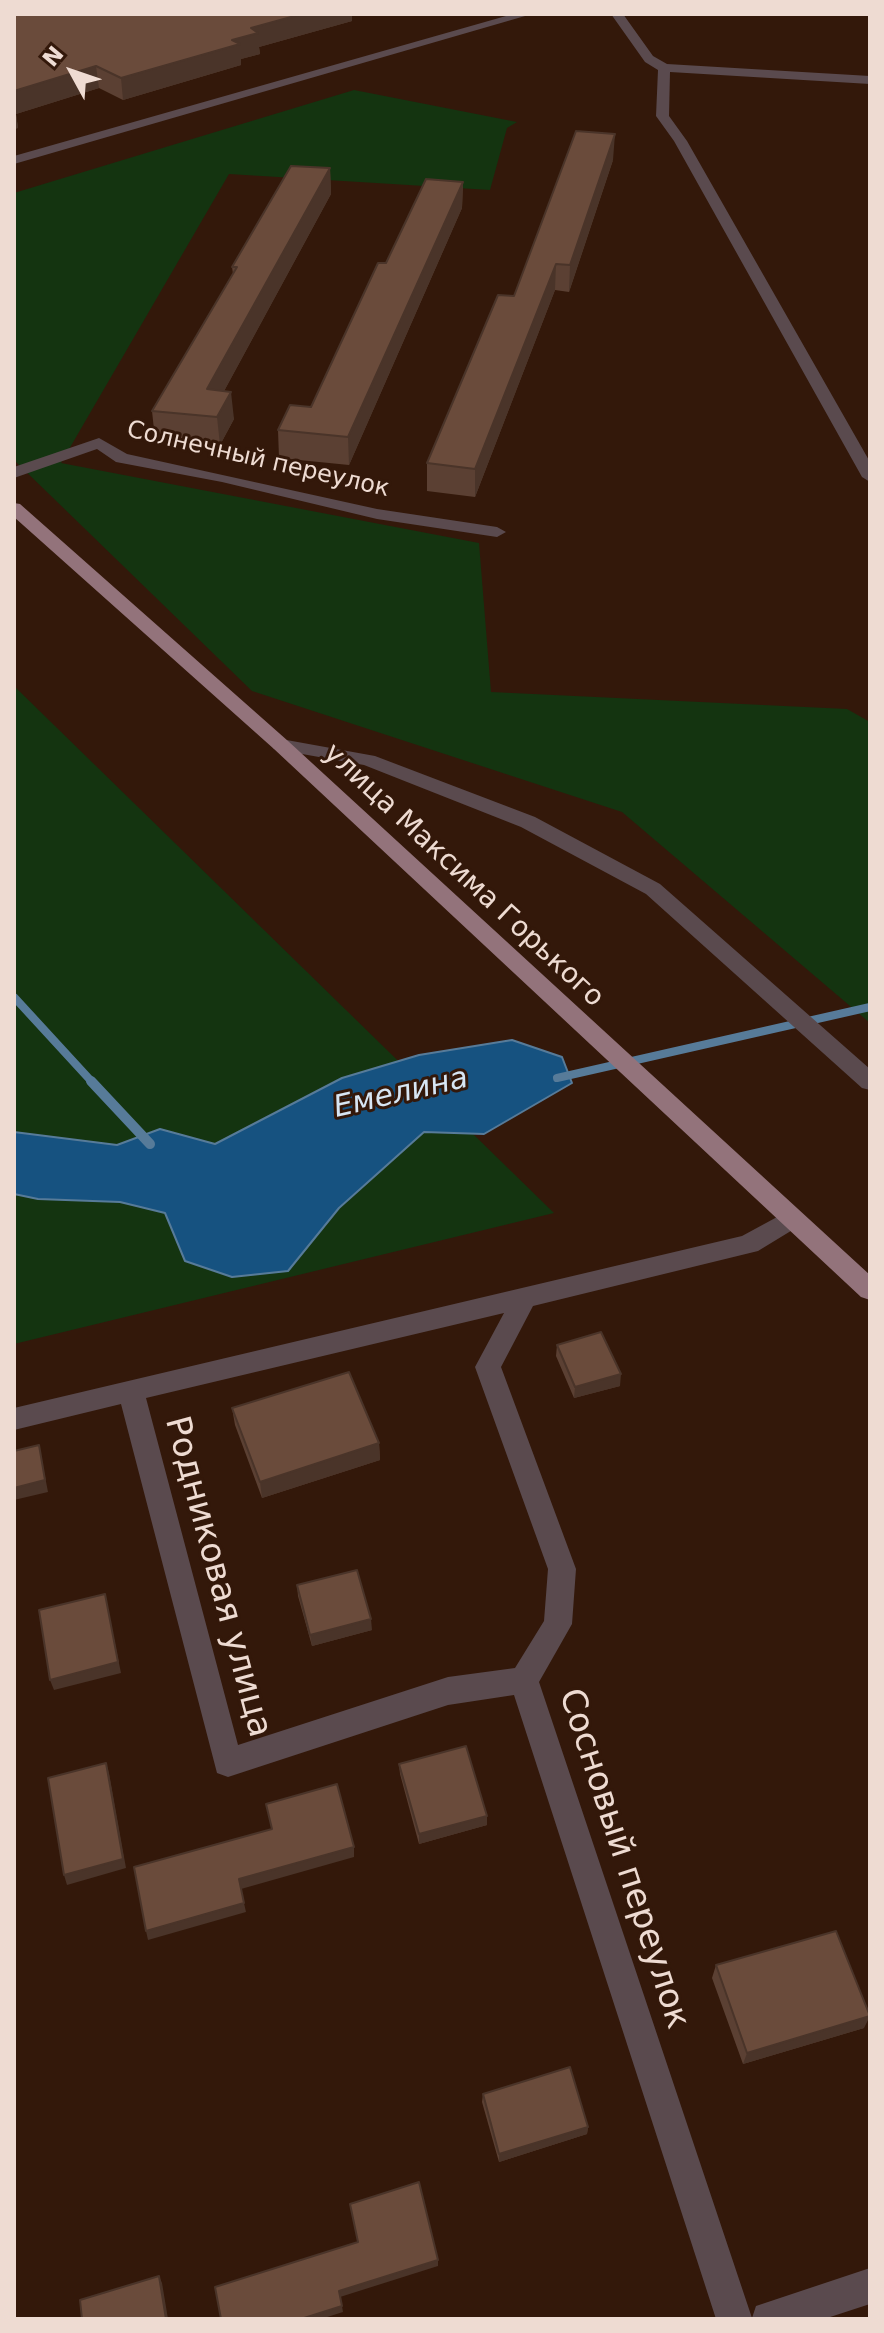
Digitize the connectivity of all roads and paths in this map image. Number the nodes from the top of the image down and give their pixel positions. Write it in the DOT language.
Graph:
graph roads {
  1 [pos="526,14"];
  2 [pos="617,14"];
  3 [pos="664,68"];
  4 [pos="870,80"];
  5 [pos="14,160"];
  6 [pos="14,473"];
  7 [pos="870,477"];
  8 [pos="14,508"];
  9 [pos="497,532"];
  10 [pos="281,745"];
  11 [pos="870,1082"];
  12 [pos="790,1219"];
  13 [pos="870,1290"];
  14 [pos="524,1298"];
  15 [pos="131,1391"];
  16 [pos="14,1419"];
  17 [pos="524,1680"];
  18 [pos="870,2286"];
  19 [pos="734,2319"];
  20 [pos="769,2319"];
  1 -- 5 [label="street"];
  2 -- 3 [label="street"];
  3 -- 4 [label="street"];
  3 -- 7 [label="street"];
  6 -- 9 [label="street, Солнечный переулок"];
  8 -- 10 [label="main road, улица Максима Горького"];
  10 -- 11 [label="street"];
  10 -- 12 [label="main road, улица Максима Горького"];
  12 -- 13 [label="main road, улица Максима Горького"];
  12 -- 14 [label="street, Родниковая улица"];
  14 -- 15 [label="street, Родниковая улица"];
  14 -- 17 [label="street, Сосновый переулок"];
  15 -- 16 [label="street, Родниковая улица"];
  15 -- 17 [label="street, Родниковая улица"];
  17 -- 19 [label="street, Сосновый переулок"];
  18 -- 20 [label="street"];
}
